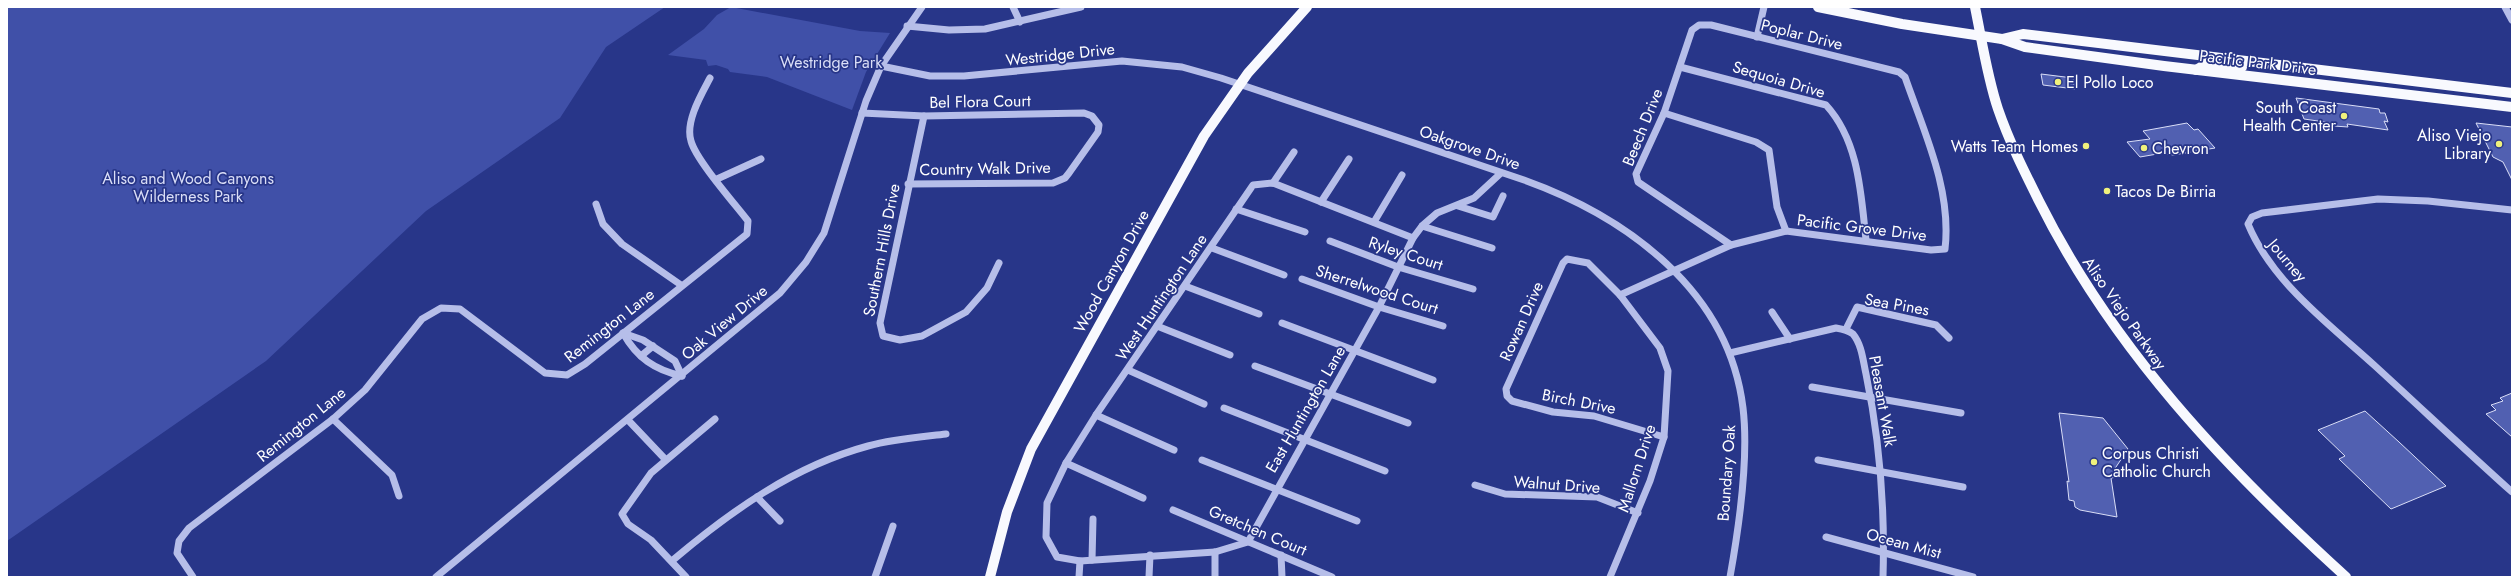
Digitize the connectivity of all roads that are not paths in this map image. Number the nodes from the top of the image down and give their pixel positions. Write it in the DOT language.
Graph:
graph roads {
  1 [pos="922,7"];
  2 [pos="1013,7"];
  3 [pos="1081,7"];
  4 [pos="1307,7"];
  5 [pos="1764,7"];
  6 [pos="1818,7"];
  7 [pos="1976,7"];
  8 [pos="2505,7"];
  9 [pos="2512,20"];
  10 [pos="1020,22"];
  11 [pos="1699,25"];
  12 [pos="907,26"];
  13 [pos="1981,36"];
  14 [pos="1757,37"];
  15 [pos="2002,39"];
  16 [pos="2275,64"];
  17 [pos="881,66"];
  18 [pos="1680,67"];
  19 [pos="2196,70"];
  20 [pos="710,78"];
  21 [pos="1239,84"];
  22 [pos="2512,93"];
  23 [pos="2512,107"];
  24 [pos="862,113"];
  25 [pos="1664,113"];
  26 [pos="924,116"];
  27 [pos="1096,120"];
  28 [pos="1294,152"];
  29 [pos="761,159"];
  30 [pos="1349,159"];
  31 [pos="1501,173"];
  32 [pos="1402,175"];
  33 [pos="716,179"];
  34 [pos="1273,183"];
  35 [pos="908,184"];
  36 [pos="1503,196"];
  37 [pos="1321,202"];
  38 [pos="596,204"];
  39 [pos="1458,206"];
  40 [pos="1236,209"];
  41 [pos="2512,210"];
  42 [pos="1374,222"];
  43 [pos="1422,226"];
  44 [pos="1786,231"];
  45 [pos="1305,232"];
  46 [pos="1413,238"];
  47 [pos="1866,240"];
  48 [pos="1330,241"];
  49 [pos="1731,245"];
  50 [pos="1212,248"];
  51 [pos="1492,248"];
  52 [pos="1945,249"];
  53 [pos="1573,259"];
  54 [pos="999,263"];
  55 [pos="1398,267"];
  56 [pos="1674,270"];
  57 [pos="1284,274"];
  58 [pos="1302,279"];
  59 [pos="681,285"];
  60 [pos="1185,286"];
  61 [pos="1473,289"];
  62 [pos="1620,295"];
  63 [pos="1379,307"];
  64 [pos="1772,312"];
  65 [pos="1259,314"];
  66 [pos="1282,323"];
  67 [pos="1157,326"];
  68 [pos="1443,326"];
  69 [pos="1846,329"];
  70 [pos="623,333"];
  71 [pos="1949,338"];
  72 [pos="1790,339"];
  73 [pos="653,346"];
  74 [pos="1354,350"];
  75 [pos="1730,353"];
  76 [pos="1230,355"];
  77 [pos="641,356"];
  78 [pos="1255,366"];
  79 [pos="1128,370"];
  80 [pos="682,376"];
  81 [pos="1433,380"];
  82 [pos="1812,387"];
  83 [pos="1331,394"];
  84 [pos="1872,397"];
  85 [pos="1512,401"];
  86 [pos="1204,404"];
  87 [pos="1224,408"];
  88 [pos="1961,413"];
  89 [pos="1096,415"];
  90 [pos="333,419"];
  91 [pos="715,419"];
  92 [pos="628,420"];
  93 [pos="1408,423"];
  94 [pos="946,434"];
  95 [pos="1664,437"];
  96 [pos="1304,439"];
  97 [pos="1174,450"];
  98 [pos="665,459"];
  99 [pos="1202,460"];
  100 [pos="1818,460"];
  101 [pos="1066,463"];
  102 [pos="1385,471"];
  103 [pos="1880,471"];
  104 [pos="1474,485"];
  105 [pos="1963,487"];
  106 [pos="1276,489"];
  107 [pos="2512,492"];
  108 [pos="399,496"];
  109 [pos="757,497"];
  110 [pos="1143,498"];
  111 [pos="1173,510"];
  112 [pos="1638,513"];
  113 [pos="1093,519"];
  114 [pos="780,521"];
  115 [pos="1357,521"];
  116 [pos="893,526"];
  117 [pos="1826,537"];
  118 [pos="1248,542"];
  119 [pos="1884,551"];
  120 [pos="1215,552"];
  121 [pos="1281,555"];
  122 [pos="1150,556"];
  123 [pos="673,560"];
  124 [pos="1092,560"];
  125 [pos="1080,561"];
  126 [pos="193,577"];
  127 [pos="436,577"];
  128 [pos="686,577"];
  129 [pos="874,577"];
  130 [pos="990,577"];
  131 [pos="1079,577"];
  132 [pos="1149,577"];
  133 [pos="1215,577"];
  134 [pos="1282,577"];
  135 [pos="1332,577"];
  136 [pos="1610,577"];
  137 [pos="1730,577"];
  138 [pos="1883,577"];
  139 [pos="1974,577"];
  140 [pos="2346,577"];
  1 -- 12 [label="street, Oak View Drive"];
  2 -- 10 [label="street"];
  3 -- 10 [label="street"];
  4 -- 21 [label="main road, Wood Canyon Drive"];
  5 -- 14 [label="street"];
  6 -- 13 [label="main road, Pacific Park Drive"];
  7 -- 13 [label="main road, Aliso Viejo Parkway"];
  8 -- 9 [label="street"];
  10 -- 12 [label="street"];
  11 -- 14 [label="street, Poplar Drive"];
  11 -- 18 [label="street, Beech Drive"];
  12 -- 17 [label="street, Oak View Drive"];
  13 -- 15 [label="main road, Pacific Park Drive"];
  13 -- 140 [label="main road, Aliso Viejo Parkway"];
  14 -- 52 [label="street, Poplar Drive"];
  15 -- 16 [label="main road, Pacific Park Drive"];
  15 -- 19 [label="main road, Pacific Park Drive"];
  16 -- 19 [label="main road"];
  16 -- 22 [label="main road, Pacific Park Drive"];
  17 -- 21 [label="street, Westridge Drive"];
  17 -- 24 [label="street, Oak View Drive"];
  18 -- 25 [label="street, Beech Drive"];
  18 -- 47 [label="street, Sequoia Drive"];
  19 -- 23 [label="main road, Pacific Park Drive"];
  20 -- 33 [label="street, Remington Lane"];
  21 -- 31 [label="street, Oakgrove Drive"];
  21 -- 130 [label="main road, Wood Canyon Drive"];
  24 -- 26 [label="street, Bel Flora Court"];
  24 -- 80 [label="street, Oak View Drive"];
  25 -- 44 [label="street"];
  25 -- 49 [label="street, Beech Drive"];
  26 -- 27 [label="street, Bel Flora Court"];
  26 -- 35 [label="street, Southern Hills Drive"];
  27 -- 35 [label="street, Country Walk Drive"];
  28 -- 34 [label="street"];
  29 -- 33 [label="street"];
  30 -- 37 [label="street"];
  31 -- 39 [label="street, East Huntington Lane"];
  31 -- 56 [label="street, Oakgrove Drive"];
  32 -- 42 [label="street"];
  33 -- 59 [label="street, Remington Lane"];
  34 -- 37 [label="street, West Huntington Lane"];
  34 -- 40 [label="street, West Huntington Lane"];
  35 -- 54 [label="street, Southern Hills Drive"];
  36 -- 39 [label="street"];
  37 -- 42 [label="street, West Huntington Lane"];
  38 -- 59 [label="street"];
  39 -- 43 [label="street, East Huntington Lane"];
  40 -- 45 [label="street"];
  40 -- 50 [label="street, West Huntington Lane"];
  41 -- 107 [label="street, Journey"];
  42 -- 46 [label="street, West Huntington Lane"];
  43 -- 46 [label="street, East Huntington Lane"];
  43 -- 51 [label="street"];
  44 -- 47 [label="street, Pacific Grove Drive"];
  44 -- 49 [label="street, Pacific Grove Drive"];
  46 -- 55 [label="street, East Huntington Lane"];
  47 -- 52 [label="street, Pacific Grove Drive"];
  48 -- 55 [label="street, Ryley Court"];
  49 -- 56 [label="street, Pacific Grove Drive"];
  50 -- 57 [label="street"];
  50 -- 60 [label="street, West Huntington Lane"];
  53 -- 62 [label="street, Mallorn Drive"];
  53 -- 85 [label="street, Rowan Drive"];
  55 -- 61 [label="street, Ryley Court"];
  55 -- 63 [label="street, East Huntington Lane"];
  56 -- 62 [label="street, Pacific Grove Drive"];
  56 -- 75 [label="street, Boundary Oak"];
  58 -- 63 [label="street, Sherrelwood Court"];
  59 -- 70 [label="street, Remington Lane"];
  60 -- 65 [label="street"];
  60 -- 67 [label="street, West Huntington Lane"];
  62 -- 95 [label="street, Mallorn Drive"];
  63 -- 68 [label="street, Sherrelwood Court"];
  63 -- 74 [label="street, East Huntington Lane"];
  64 -- 72 [label="street"];
  66 -- 74 [label="street"];
  67 -- 76 [label="street"];
  67 -- 79 [label="street, West Huntington Lane"];
  69 -- 71 [label="street, Sea Pines"];
  69 -- 72 [label="street"];
  69 -- 84 [label="street, Pleasant Walk"];
  70 -- 73 [label="street"];
  70 -- 77 [label="street"];
  70 -- 90 [label="street, Remington Lane"];
  72 -- 75 [label="street"];
  73 -- 77 [label="street"];
  73 -- 80 [label="street"];
  74 -- 81 [label="street"];
  74 -- 83 [label="street, East Huntington Lane"];
  75 -- 137 [label="street, Boundary Oak"];
  77 -- 80 [label="street"];
  78 -- 83 [label="street"];
  79 -- 86 [label="street"];
  79 -- 89 [label="street, West Huntington Lane"];
  80 -- 92 [label="street, Oak View Drive"];
  82 -- 84 [label="street"];
  83 -- 93 [label="street"];
  83 -- 96 [label="street, East Huntington Lane"];
  84 -- 88 [label="street"];
  84 -- 103 [label="street, Pleasant Walk"];
  85 -- 95 [label="street, Birch Drive"];
  87 -- 96 [label="street"];
  89 -- 97 [label="street"];
  89 -- 101 [label="street, West Huntington Lane"];
  90 -- 108 [label="street"];
  90 -- 126 [label="street, Remington Lane"];
  91 -- 98 [label="street"];
  92 -- 98 [label="street"];
  92 -- 127 [label="street, Oak View Drive"];
  94 -- 109 [label="street"];
  95 -- 112 [label="street, Mallorn Drive"];
  96 -- 102 [label="street"];
  96 -- 106 [label="street, East Huntington Lane"];
  98 -- 123 [label="street"];
  99 -- 106 [label="street"];
  100 -- 103 [label="street"];
  101 -- 110 [label="street"];
  101 -- 125 [label="street, West Huntington Lane"];
  103 -- 105 [label="street"];
  103 -- 119 [label="street, Pleasant Walk"];
  104 -- 112 [label="street, Walnut Drive"];
  106 -- 115 [label="street"];
  106 -- 118 [label="street, East Huntington Lane"];
  109 -- 114 [label="street"];
  109 -- 123 [label="street"];
  111 -- 118 [label="street, Gretchen Court"];
  112 -- 136 [label="street, Mallorn Drive"];
  113 -- 124 [label="street"];
  116 -- 129 [label="street"];
  117 -- 119 [label="street, Ocean Mist"];
  118 -- 120 [label="street"];
  118 -- 121 [label="street, Gretchen Court"];
  119 -- 138 [label="street, Pleasant Walk"];
  119 -- 139 [label="street, Ocean Mist"];
  120 -- 122 [label="street"];
  120 -- 133 [label="street"];
  121 -- 134 [label="street"];
  121 -- 135 [label="street, Gretchen Court"];
  122 -- 124 [label="street"];
  122 -- 132 [label="street"];
  123 -- 128 [label="street"];
  124 -- 125 [label="street"];
  125 -- 131 [label="street"];
}
